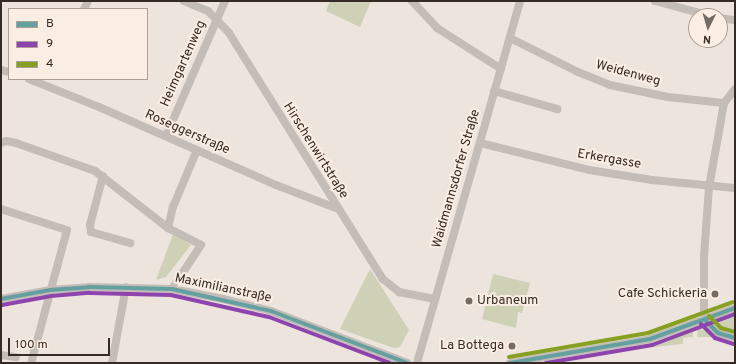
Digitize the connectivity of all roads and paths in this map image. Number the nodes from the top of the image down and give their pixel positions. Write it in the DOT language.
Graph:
graph roads {
  1 [pos="184,1"];
  2 [pos="225,1"];
  3 [pos="412,1"];
  4 [pos="520,1"];
  5 [pos="655,1"];
  6 [pos="688,10"];
  7 [pos="217,19"];
  8 [pos="510,38"];
  9 [pos="501,68"];
  10 [pos="34,80"];
  11 [pos="50,83"];
  12 [pos="735,89"];
  13 [pos="494,91"];
  14 [pos="724,103"];
  15 [pos="557,108"];
  16 [pos="166,136"];
  17 [pos="1,143"];
  18 [pos="480,143"];
  19 [pos="197,150"];
  20 [pos="103,176"];
  21 [pos="709,187"];
  22 [pos="735,188"];
  23 [pos="336,208"];
  24 [pos="1,209"];
  25 [pos="168,228"];
  26 [pos="130,243"];
  27 [pos="126,287"];
  28 [pos="172,289"];
  29 [pos="50,290"];
  30 [pos="435,298"];
  31 [pos="1,300"];
  32 [pos="735,308"];
  33 [pos="705,320"];
  34 [pos="735,338"];
  35 [pos="1,355"];
  36 [pos="16,357"];
  37 [pos="32,360"];
  38 [pos="112,363"];
  39 [pos="407,363"];
  40 [pos="417,363"];
  41 [pos="510,363"];
  1 -- 7 [label="street, Hirschenwirtstraße"];
  2 -- 7 [label="street, Heimgartenweg"];
  3 -- 9 [label="street"];
  4 -- 8 [label="street, Waidmannsdorfer Straße"];
  5 -- 6 [label="street"];
  7 -- 16 [label="street, Heimgartenweg"];
  7 -- 23 [label="street, Hirschenwirtstraße"];
  8 -- 9 [label="street, Waidmannsdorfer Straße"];
  8 -- 14 [label="street, Weidenweg"];
  9 -- 13 [label="street, Waidmannsdorfer Straße"];
  10 -- 11 [label="street, Roseggerstraße"];
  11 -- 16 [label="street, Roseggerstraße"];
  12 -- 14 [label="street"];
  13 -- 15 [label="street"];
  13 -- 18 [label="street, Waidmannsdorfer Straße"];
  14 -- 21 [label="street"];
  16 -- 19 [label="street, Roseggerstraße"];
  17 -- 20 [label="street"];
  18 -- 21 [label="street, Erkergasse"];
  18 -- 30 [label="street, Waidmannsdorfer Straße"];
  19 -- 23 [label="street, Roseggerstraße"];
  19 -- 25 [label="street"];
  20 -- 25 [label="street"];
  20 -- 26 [label="street"];
  21 -- 22 [label="street, Erkergasse"];
  21 -- 33 [label="street"];
  23 -- 30 [label="street, Hirschenwirtstraße"];
  24 -- 29 [label="street"];
  25 -- 28 [label="street"];
  27 -- 28 [label="street, Maximilianstraße"];
  27 -- 29 [label="street, Maximilianstraße"];
  27 -- 38 [label="street"];
  28 -- 39 [label="street, Maximilianstraße"];
  29 -- 31 [label="street, Maximilianstraße"];
  29 -- 37 [label="street"];
  30 -- 40 [label="street, Waidmannsdorfer Straße"];
  32 -- 33 [label="street"];
  33 -- 34 [label="street"];
  33 -- 41 [label="street"];
  35 -- 36 [label="street"];
}
